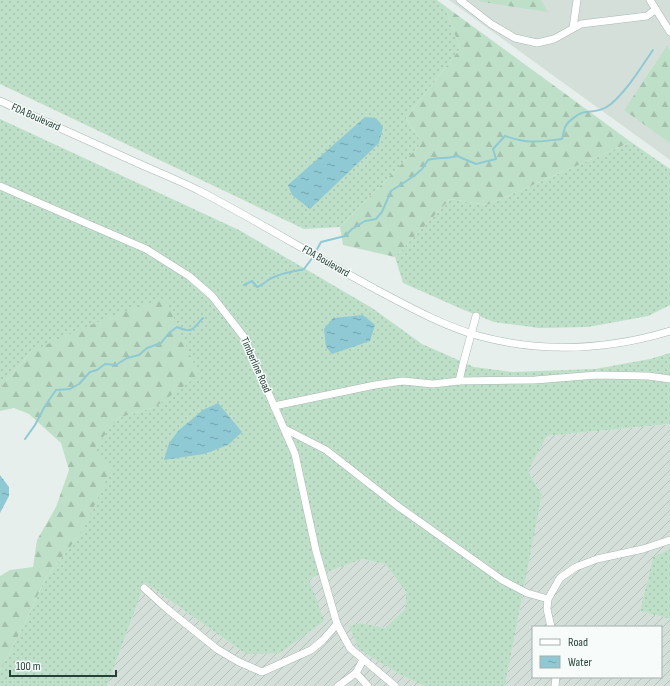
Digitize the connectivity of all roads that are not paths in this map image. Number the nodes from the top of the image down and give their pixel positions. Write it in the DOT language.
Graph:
graph roads {
  1 [pos="460,0"];
  2 [pos="577,0"];
  3 [pos="650,0"];
  4 [pos="655,10"];
  5 [pos="573,28"];
  6 [pos="670,32"];
  7 [pos="0,101"];
  8 [pos="0,186"];
  9 [pos="476,316"];
  10 [pos="670,331"];
  11 [pos="472,333"];
  12 [pos="670,379"];
  13 [pos="459,381"];
  14 [pos="274,406"];
  15 [pos="285,429"];
  16 [pos="670,540"];
  17 [pos="144,588"];
  18 [pos="548,599"];
  19 [pos="337,624"];
  20 [pos="551,626"];
  21 [pos="363,660"];
  22 [pos="356,673"];
  23 [pos="338,686"];
  24 [pos="368,686"];
  25 [pos="395,686"];
  1 -- 5 [label="street"];
  2 -- 5 [label="street"];
  3 -- 4 [label="street"];
  4 -- 5 [label="street"];
  4 -- 6 [label="street"];
  7 -- 11 [label="street, FDA Boulevard"];
  8 -- 14 [label="street, Timberline Road"];
  9 -- 11 [label="street"];
  10 -- 11 [label="street, FDA Boulevard"];
  11 -- 13 [label="street"];
  12 -- 13 [label="street"];
  13 -- 14 [label="street"];
  14 -- 15 [label="street, Timberline Road"];
  15 -- 18 [label="street"];
  15 -- 19 [label="street, Timberline Road"];
  16 -- 18 [label="street"];
  17 -- 19 [label="street"];
  18 -- 20 [label="street"];
  19 -- 21 [label="street, Timberline Road"];
  21 -- 22 [label="street"];
  21 -- 25 [label="street, Timberline Road"];
  22 -- 23 [label="street"];
  22 -- 24 [label="street"];
}
